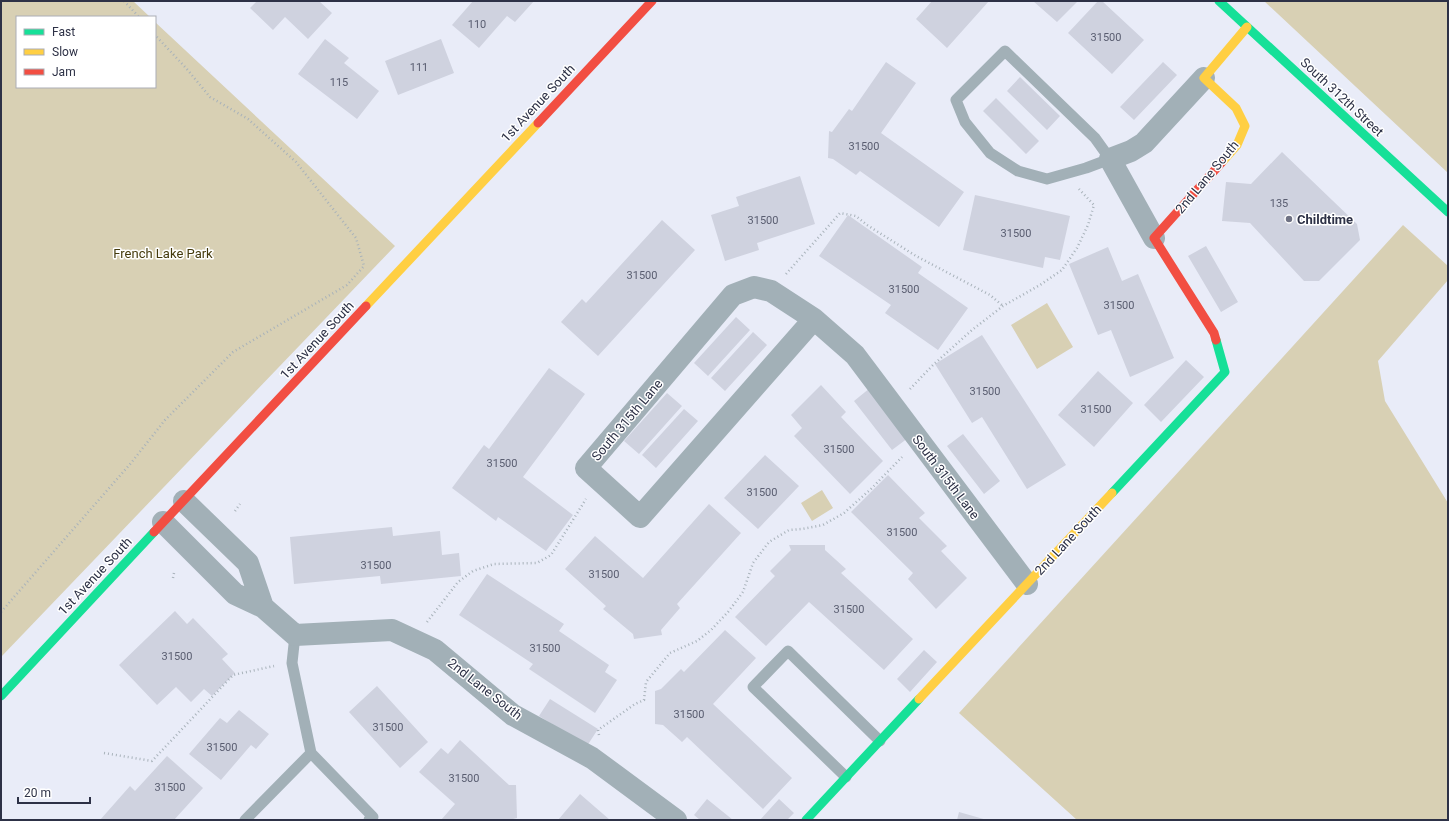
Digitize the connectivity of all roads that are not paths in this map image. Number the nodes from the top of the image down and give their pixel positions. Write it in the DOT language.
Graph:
graph roads {
  1 [pos="652,1"];
  2 [pos="1220,1"];
  3 [pos="1248,27"];
  4 [pos="1204,78"];
  5 [pos="1110,159"];
  6 [pos="1448,212"];
  7 [pos="1154,238"];
  8 [pos="814,319"];
  9 [pos="184,501"];
  10 [pos="163,522"];
  11 [pos="1027,584"];
  12 [pos="263,607"];
  13 [pos="295,634"];
  14 [pos="1,696"];
  15 [pos="880,741"];
  16 [pos="311,753"];
  17 [pos="846,777"];
  18 [pos="245,820"];
  19 [pos="369,820"];
  20 [pos="676,820"];
  21 [pos="806,820"];
  1 -- 9 [label="street, 1st Avenue South"];
  2 -- 3 [label="street, South 312th Street"];
  3 -- 4 [label="street"];
  3 -- 6 [label="street, South 312th Street"];
  4 -- 5 [label="street"];
  4 -- 7 [label="street, 2nd Lane South"];
  5 -- 5 [label="lane"];
  5 -- 7 [label="street, 2nd Lane South"];
  7 -- 11 [label="street, 2nd Lane South"];
  8 -- 8 [label="street, South 315th Lane"];
  8 -- 11 [label="street, South 315th Lane"];
  9 -- 10 [label="street, 1st Avenue South"];
  9 -- 12 [label="street"];
  10 -- 12 [label="street"];
  10 -- 14 [label="street, 1st Avenue South"];
  11 -- 15 [label="street, 2nd Lane South"];
  12 -- 13 [label="street"];
  13 -- 16 [label="lane"];
  13 -- 20 [label="street, 2nd Lane South"];
  15 -- 17 [label="street, 2nd Lane South"];
  15 -- 17 [label="lane"];
  16 -- 18 [label="lane"];
  16 -- 19 [label="lane"];
  17 -- 21 [label="street, 2nd Lane South"];
}
